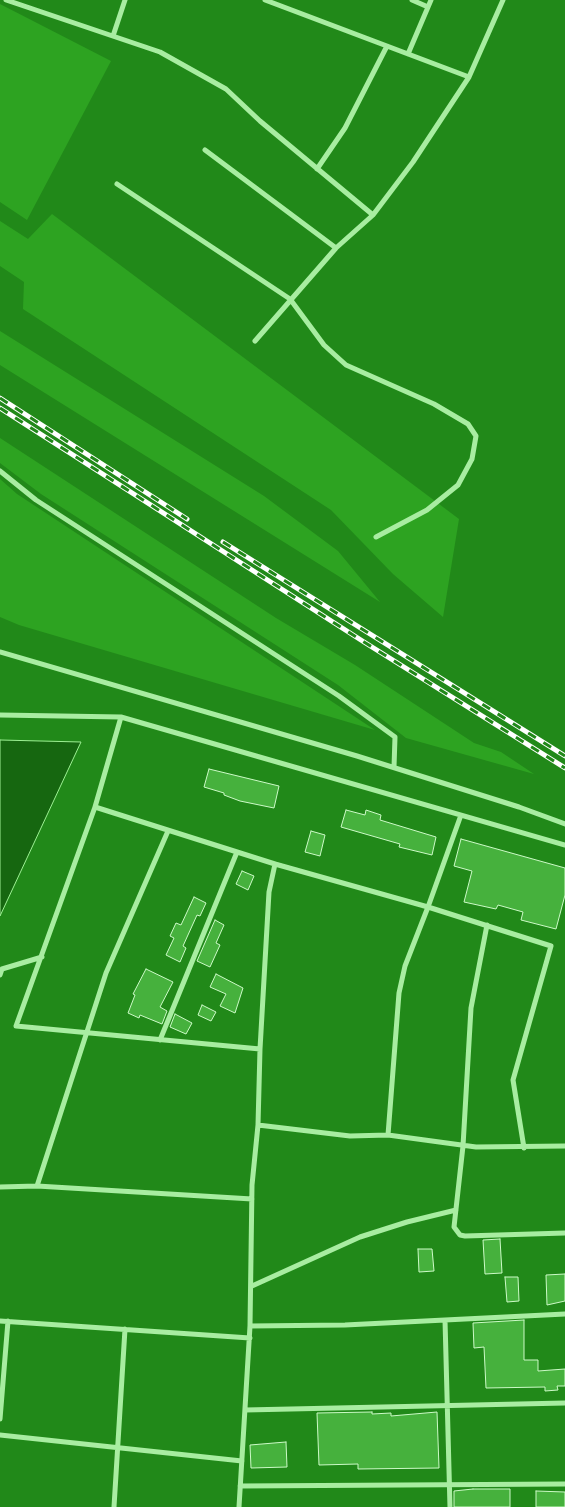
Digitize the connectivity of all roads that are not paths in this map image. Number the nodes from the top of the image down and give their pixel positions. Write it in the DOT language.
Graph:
graph roads {
  1 [pos="6,0"];
  2 [pos="125,0"];
  3 [pos="265,0"];
  4 [pos="412,0"];
  5 [pos="431,0"];
  6 [pos="503,0"];
  7 [pos="428,6"];
  8 [pos="113,36"];
  9 [pos="387,46"];
  10 [pos="408,54"];
  11 [pos="469,77"];
  12 [pos="206,150"];
  13 [pos="317,169"];
  14 [pos="117,184"];
  15 [pos="373,215"];
  16 [pos="336,248"];
  17 [pos="290,299"];
  18 [pos="255,341"];
  19 [pos="0,471"];
  20 [pos="376,537"];
  21 [pos="0,652"];
  22 [pos="0,715"];
  23 [pos="121,717"];
  24 [pos="394,767"];
  25 [pos="95,807"];
  26 [pos="461,815"];
  27 [pos="565,824"];
  28 [pos="168,831"];
  29 [pos="565,845"];
  30 [pos="237,852"];
  31 [pos="275,864"];
  32 [pos="428,907"];
  33 [pos="487,925"];
  34 [pos="42,957"];
  35 [pos="0,975"];
  36 [pos="88,1033"];
  37 [pos="160,1040"];
  38 [pos="260,1049"];
  39 [pos="258,1125"];
  40 [pos="388,1135"];
  41 [pos="463,1146"];
  42 [pos="565,1146"];
  43 [pos="524,1148"];
  44 [pos="37,1186"];
  45 [pos="0,1187"];
  46 [pos="252,1199"];
  47 [pos="456,1210"];
  48 [pos="565,1233"];
  49 [pos="252,1286"];
  50 [pos="565,1314"];
  51 [pos="445,1320"];
  52 [pos="0,1321"];
  53 [pos="8,1321"];
  54 [pos="250,1326"];
  55 [pos="125,1329"];
  56 [pos="250,1338"];
  57 [pos="565,1403"];
  58 [pos="448,1406"];
  59 [pos="245,1410"];
  60 [pos="0,1419"];
  61 [pos="0,1435"];
  62 [pos="118,1449"];
  63 [pos="242,1461"];
  64 [pos="565,1484"];
  65 [pos="451,1485"];
  66 [pos="240,1486"];
  67 [pos="114,1507"];
  68 [pos="239,1507"];
  69 [pos="450,1507"];
  1 -- 8 [label="street"];
  2 -- 8 [label="street"];
  3 -- 9 [label="street"];
  4 -- 7 [label="street"];
  5 -- 7 [label="street"];
  6 -- 11 [label="street"];
  7 -- 10 [label="street"];
  8 -- 13 [label="street"];
  9 -- 10 [label="street"];
  9 -- 13 [label="street"];
  10 -- 11 [label="street"];
  11 -- 15 [label="street"];
  12 -- 16 [label="street"];
  13 -- 15 [label="street"];
  14 -- 17 [label="street"];
  15 -- 16 [label="street"];
  16 -- 17 [label="street"];
  17 -- 18 [label="street"];
  17 -- 20 [label="street"];
  19 -- 24 [label="street"];
  21 -- 24 [label="street"];
  22 -- 23 [label="street"];
  23 -- 25 [label="street"];
  23 -- 26 [label="street"];
  24 -- 27 [label="street"];
  25 -- 28 [label="street"];
  25 -- 34 [label="street"];
  26 -- 29 [label="street"];
  26 -- 32 [label="street"];
  28 -- 30 [label="street"];
  28 -- 36 [label="street"];
  30 -- 31 [label="street"];
  30 -- 37 [label="street"];
  31 -- 32 [label="street"];
  31 -- 38 [label="street"];
  32 -- 33 [label="street"];
  32 -- 40 [label="street"];
  33 -- 41 [label="street"];
  33 -- 43 [label="street"];
  34 -- 35 [label="street"];
  34 -- 36 [label="street"];
  36 -- 37 [label="street"];
  36 -- 44 [label="street"];
  37 -- 38 [label="street"];
  38 -- 39 [label="street"];
  39 -- 40 [label="street"];
  39 -- 46 [label="street"];
  40 -- 41 [label="street"];
  41 -- 43 [label="street"];
  41 -- 47 [label="street"];
  42 -- 43 [label="street"];
  44 -- 45 [label="street"];
  44 -- 46 [label="street"];
  46 -- 49 [label="street"];
  47 -- 48 [label="street"];
  47 -- 49 [label="street"];
  49 -- 54 [label="street"];
  50 -- 51 [label="street"];
  51 -- 54 [label="street"];
  51 -- 58 [label="street"];
  52 -- 53 [label="street"];
  53 -- 55 [label="street"];
  53 -- 60 [label="street"];
  54 -- 56 [label="street"];
  55 -- 56 [label="street"];
  55 -- 62 [label="street"];
  56 -- 59 [label="street"];
  57 -- 58 [label="street"];
  58 -- 59 [label="street"];
  58 -- 65 [label="street"];
  59 -- 63 [label="street"];
  61 -- 62 [label="street"];
  62 -- 63 [label="street"];
  62 -- 67 [label="street"];
  63 -- 66 [label="street"];
  64 -- 65 [label="street"];
  65 -- 66 [label="street"];
  65 -- 69 [label="street"];
  66 -- 68 [label="street"];
}
